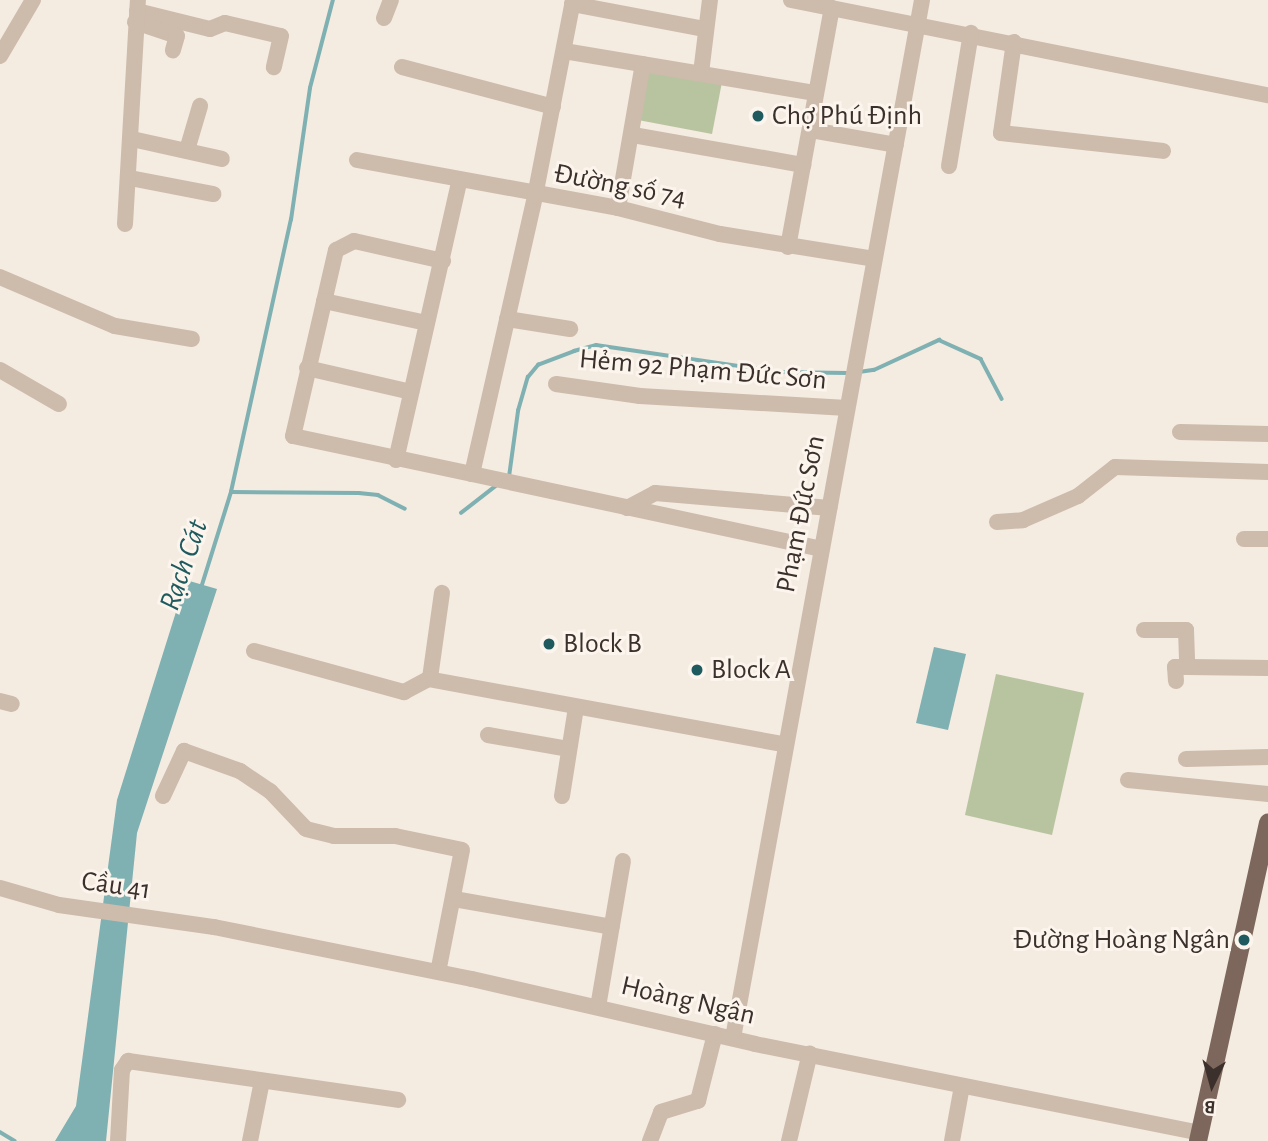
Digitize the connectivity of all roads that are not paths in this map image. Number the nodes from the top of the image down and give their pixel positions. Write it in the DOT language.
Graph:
graph roads {
  1 [pos="33,0"];
  2 [pos="391,0"];
  3 [pos="710,0"];
  4 [pos="791,0"];
  5 [pos="922,0"];
  6 [pos="573,2"];
  7 [pos="832,8"];
  8 [pos="136,11"];
  9 [pos="384,18"];
  10 [pos="918,23"];
  11 [pos="704,29"];
  12 [pos="971,33"];
  13 [pos="1014,42"];
  14 [pos="173,50"];
  15 [pos="564,51"];
  16 [pos="0,57"];
  17 [pos="643,64"];
  18 [pos="274,67"];
  19 [pos="402,67"];
  20 [pos="701,73"];
  21 [pos="816,93"];
  22 [pos="1268,96"];
  23 [pos="200,106"];
  24 [pos="553,107"];
  25 [pos="811,130"];
  26 [pos="632,135"];
  27 [pos="132,139"];
  28 [pos="896,145"];
  29 [pos="187,150"];
  30 [pos="1163,151"];
  31 [pos="222,159"];
  32 [pos="357,160"];
  33 [pos="803,165"];
  34 [pos="949,166"];
  35 [pos="130,178"];
  36 [pos="459,182"];
  37 [pos="213,194"];
  38 [pos="535,196"];
  39 [pos="618,208"];
  40 [pos="125,224"];
  41 [pos="788,247"];
  42 [pos="874,259"];
  43 [pos="443,261"];
  44 [pos="0,277"];
  45 [pos="324,301"];
  46 [pos="507,319"];
  47 [pos="427,323"];
  48 [pos="570,329"];
  49 [pos="192,339"];
  50 [pos="307,368"];
  51 [pos="0,370"];
  52 [pos="556,384"];
  53 [pos="411,391"];
  54 [pos="59,404"];
  55 [pos="847,408"];
  56 [pos="1180,432"];
  57 [pos="1268,434"];
  58 [pos="396,460"];
  59 [pos="1268,472"];
  60 [pos="472,474"];
  61 [pos="627,508"];
  62 [pos="829,508"];
  63 [pos="997,522"];
  64 [pos="1244,539"];
  65 [pos="1268,539"];
  66 [pos="821,549"];
  67 [pos="442,593"];
  68 [pos="1144,630"];
  69 [pos="254,651"];
  70 [pos="1187,667"];
  71 [pos="1268,668"];
  72 [pos="428,679"];
  73 [pos="1176,681"];
  74 [pos="576,708"];
  75 [pos="488,735"];
  76 [pos="783,744"];
  77 [pos="568,749"];
  78 [pos="1268,757"];
  79 [pos="1186,759"];
  80 [pos="1128,780"];
  81 [pos="1268,794"];
  82 [pos="163,796"];
  83 [pos="562,796"];
  84 [pos="1268,823"];
  85 [pos="623,860"];
  86 [pos="0,888"];
  87 [pos="454,899"];
  88 [pos="165,920"];
  89 [pos="612,927"];
  90 [pos="438,972"];
  91 [pos="598,1007"];
  92 [pos="715,1034"];
  93 [pos="733,1038"];
  94 [pos="810,1053"];
  95 [pos="262,1082"];
  96 [pos="962,1086"];
  97 [pos="398,1100"];
  98 [pos="1199,1137"];
  99 [pos="118,1141"];
  100 [pos="250,1141"];
  101 [pos="650,1141"];
  102 [pos="789,1141"];
  103 [pos="952,1141"];
  1 -- 16 [label="street"];
  2 -- 9 [label="street"];
  3 -- 11 [label="street"];
  4 -- 7 [label="street"];
  5 -- 10 [label="street, Phạm Đức Sơn"];
  6 -- 11 [label="street"];
  6 -- 15 [label="street"];
  7 -- 10 [label="street"];
  7 -- 21 [label="street"];
  8 -- 14 [label="street"];
  8 -- 18 [label="street"];
  8 -- 27 [label="street"];
  10 -- 12 [label="street"];
  10 -- 28 [label="street, Phạm Đức Sơn"];
  11 -- 20 [label="street"];
  12 -- 13 [label="street"];
  12 -- 34 [label="street"];
  13 -- 22 [label="street"];
  13 -- 30 [label="street"];
  15 -- 17 [label="street"];
  15 -- 24 [label="street"];
  17 -- 20 [label="street"];
  17 -- 26 [label="street"];
  19 -- 24 [label="street"];
  20 -- 21 [label="street"];
  21 -- 25 [label="street"];
  23 -- 29 [label="street"];
  24 -- 38 [label="street"];
  25 -- 28 [label="street"];
  25 -- 33 [label="street"];
  26 -- 33 [label="street"];
  26 -- 39 [label="street"];
  27 -- 29 [label="street"];
  27 -- 35 [label="street"];
  28 -- 42 [label="street, Phạm Đức Sơn"];
  29 -- 31 [label="street"];
  32 -- 36 [label="street, Đường số 74"];
  33 -- 41 [label="street"];
  35 -- 37 [label="street"];
  35 -- 40 [label="street"];
  36 -- 38 [label="street, Đường số 74"];
  36 -- 43 [label="street"];
  38 -- 39 [label="street, Đường số 74"];
  38 -- 46 [label="street"];
  39 -- 41 [label="street, Đường số 74"];
  41 -- 42 [label="street, Đường số 74"];
  42 -- 55 [label="street, Phạm Đức Sơn"];
  43 -- 45 [label="street"];
  43 -- 47 [label="street"];
  44 -- 49 [label="street"];
  45 -- 47 [label="street"];
  45 -- 50 [label="street"];
  46 -- 48 [label="street"];
  46 -- 60 [label="street"];
  47 -- 53 [label="street"];
  50 -- 53 [label="street"];
  50 -- 58 [label="street"];
  51 -- 54 [label="street"];
  52 -- 55 [label="street, Hẻm 92 Phạm Đức Sơn"];
  53 -- 58 [label="street"];
  55 -- 62 [label="street, Phạm Đức Sơn"];
  56 -- 57 [label="street"];
  58 -- 60 [label="street"];
  59 -- 63 [label="street"];
  60 -- 61 [label="street"];
  61 -- 62 [label="street"];
  61 -- 66 [label="street"];
  62 -- 66 [label="street, Phạm Đức Sơn"];
  64 -- 65 [label="street"];
  66 -- 76 [label="street, Phạm Đức Sơn"];
  67 -- 72 [label="street"];
  68 -- 70 [label="street"];
  69 -- 72 [label="street"];
  70 -- 71 [label="street"];
  70 -- 73 [label="street"];
  72 -- 74 [label="street"];
  74 -- 76 [label="street"];
  74 -- 77 [label="street"];
  75 -- 77 [label="street"];
  76 -- 93 [label="street, Phạm Đức Sơn"];
  77 -- 83 [label="street"];
  78 -- 79 [label="street"];
  80 -- 81 [label="street"];
  82 -- 87 [label="street"];
  84 -- 98 [label="main road"];
  85 -- 89 [label="street"];
  86 -- 88 [label="street, Cầu 41"];
  87 -- 89 [label="street"];
  87 -- 90 [label="street"];
  88 -- 90 [label="street, Hoàng Ngân"];
  89 -- 91 [label="street"];
  90 -- 91 [label="street, Hoàng Ngân"];
  91 -- 92 [label="street, Hoàng Ngân"];
  92 -- 93 [label="street, Hoàng Ngân"];
  92 -- 101 [label="street"];
  93 -- 94 [label="street, Hoàng Ngân"];
  94 -- 96 [label="street, Hoàng Ngân"];
  94 -- 102 [label="street"];
  95 -- 97 [label="street"];
  95 -- 99 [label="street"];
  95 -- 100 [label="street"];
  96 -- 98 [label="street, Hoàng Ngân"];
  96 -- 103 [label="street"];
}
